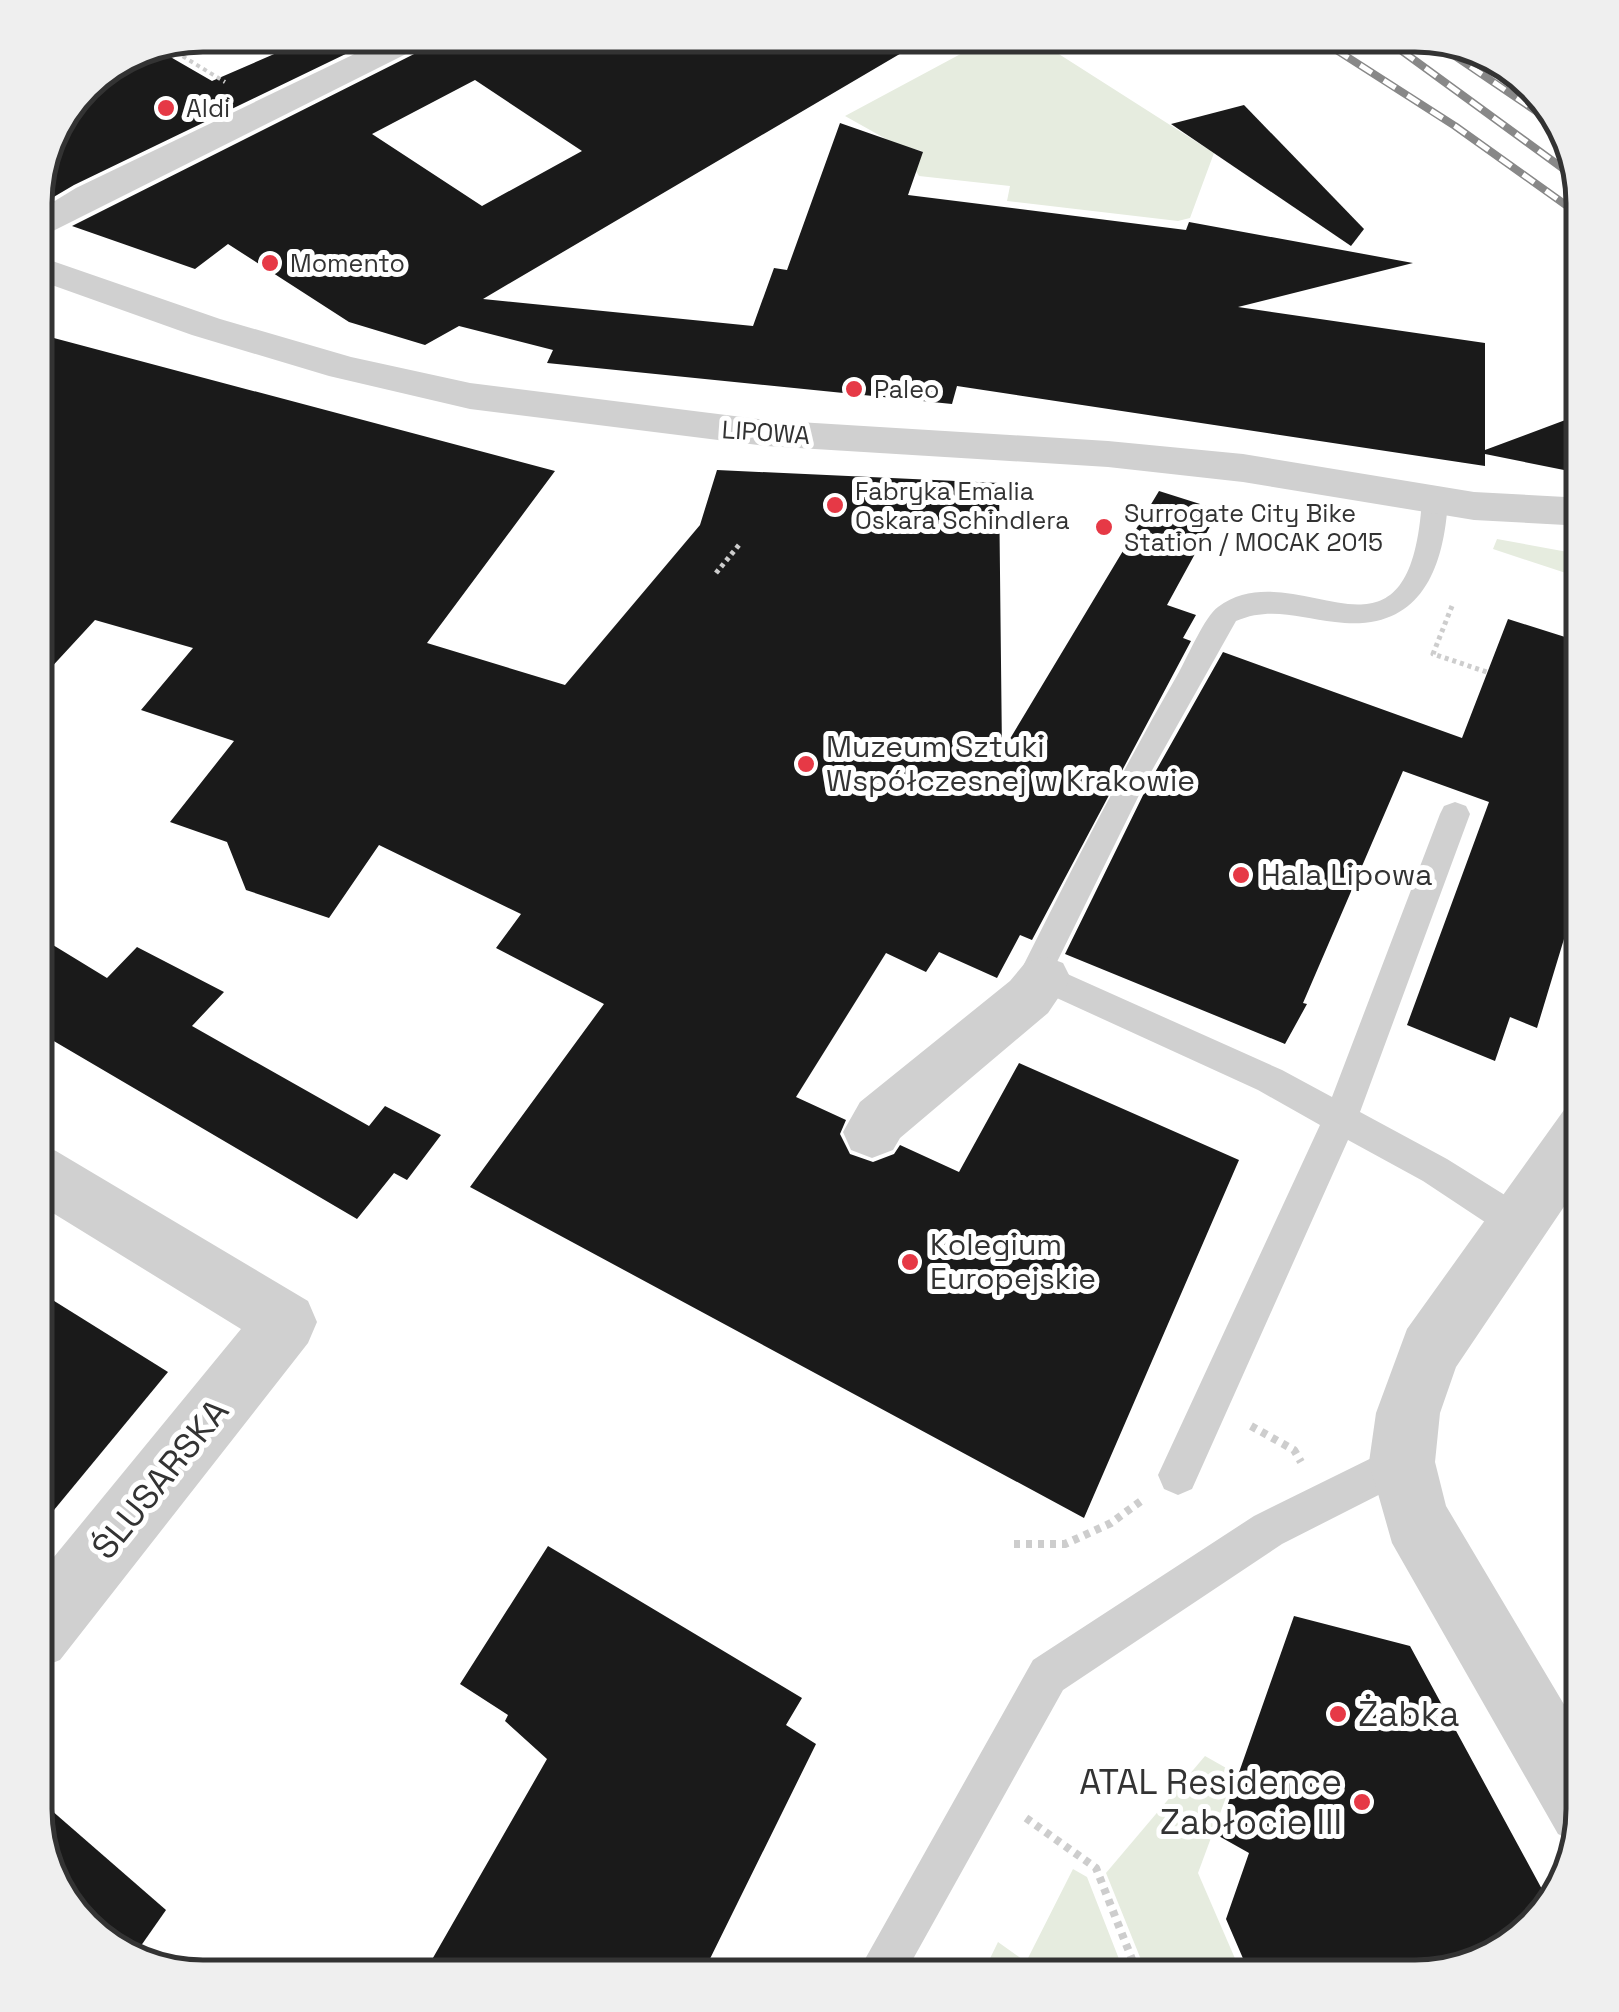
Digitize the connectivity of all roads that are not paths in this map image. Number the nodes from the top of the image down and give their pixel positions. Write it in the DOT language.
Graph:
graph roads {
  1 [pos="384,52"];
  2 [pos="53,218"];
  3 [pos="53,272"];
  4 [pos="1435,499"];
  5 [pos="1514,511"];
  6 [pos="1566,512"];
  7 [pos="1566,527"];
  8 [pos="1454,814"];
  9 [pos="1044,979"];
  10 [pos="1341,1117"];
  11 [pos="872,1132"];
  12 [pos="1566,1153"];
  13 [pos="52,1181"];
  14 [pos="1516,1222"];
  15 [pos="1402,1462"];
  16 [pos="1178,1475"];
  17 [pos="52,1613"];
  18 [pos="1566,1777"];
  19 [pos="888,1960"];
  1 -- 2 [label="street"];
  3 -- 4 [label="street, LIPOWA"];
  4 -- 5 [label="street, LIPOWA"];
  4 -- 9 [label="lane"];
  5 -- 6 [label="street, LIPOWA"];
  5 -- 7 [label="street, LIPOWA"];
  8 -- 10 [label="lane"];
  9 -- 10 [label="lane"];
  9 -- 11 [label="street"];
  10 -- 14 [label="lane"];
  10 -- 16 [label="lane"];
  12 -- 14 [label="street"];
  13 -- 17 [label="street, ŚLUSARSKA"];
  14 -- 15 [label="street"];
  15 -- 18 [label="street"];
  15 -- 19 [label="lane"];
}
